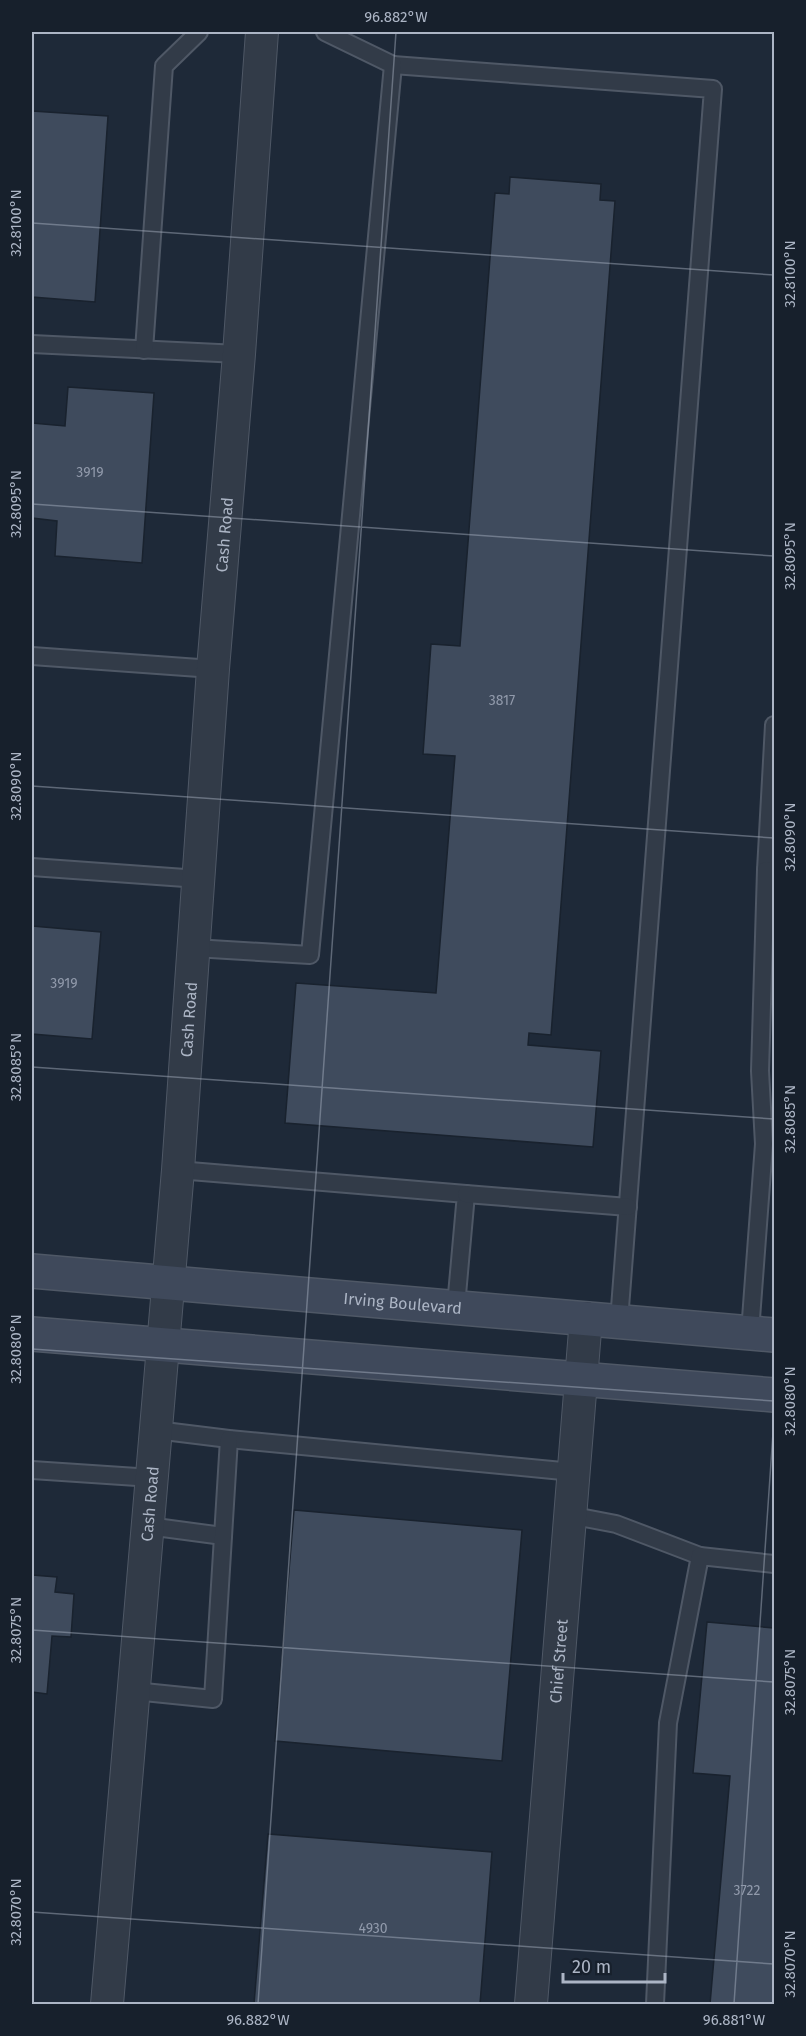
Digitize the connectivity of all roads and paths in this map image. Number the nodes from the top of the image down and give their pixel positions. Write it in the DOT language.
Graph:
graph roads {
  1 [pos="199,32"];
  2 [pos="262,32"];
  3 [pos="325,32"];
  4 [pos="393,65"];
  5 [pos="32,344"];
  6 [pos="144,350"];
  7 [pos="239,354"];
  8 [pos="32,656"];
  9 [pos="213,669"];
  10 [pos="774,725"];
  11 [pos="32,867"];
  12 [pos="770,870"];
  13 [pos="199,879"];
  14 [pos="194,948"];
  15 [pos="769,1144"];
  16 [pos="178,1170"];
  17 [pos="466,1194"];
  18 [pos="628,1207"];
  19 [pos="32,1271"];
  20 [pos="168,1282"];
  21 [pos="456,1306"];
  22 [pos="586,1318"];
  23 [pos="619,1320"];
  24 [pos="32,1334"];
  25 [pos="762,1334"];
  26 [pos="164,1344"];
  27 [pos="581,1379"];
  28 [pos="774,1395"];
  29 [pos="156,1430"];
  30 [pos="229,1439"];
  31 [pos="32,1470"];
  32 [pos="573,1472"];
  33 [pos="152,1478"];
  34 [pos="569,1515"];
  35 [pos="148,1526"];
  36 [pos="223,1536"];
  37 [pos="700,1556"];
  38 [pos="774,1564"];
  39 [pos="134,1691"];
  40 [pos="107,2004"];
  41 [pos="531,2004"];
  42 [pos="655,2004"];
  1 -- 6 [label="lane"];
  2 -- 7 [label="street, Cash Road"];
  3 -- 4 [label="lane"];
  4 -- 14 [label="lane"];
  4 -- 18 [label="lane"];
  5 -- 6 [label="lane"];
  6 -- 7 [label="lane"];
  7 -- 9 [label="street, Cash Road"];
  8 -- 9 [label="lane"];
  9 -- 13 [label="street, Cash Road"];
  10 -- 12 [label="lane"];
  11 -- 13 [label="lane"];
  12 -- 15 [label="lane"];
  13 -- 14 [label="street, Cash Road"];
  14 -- 16 [label="street, Cash Road"];
  15 -- 25 [label="lane"];
  16 -- 17 [label="lane"];
  16 -- 20 [label="street, Cash Road"];
  17 -- 18 [label="lane"];
  17 -- 21 [label="lane"];
  18 -- 23 [label="lane"];
  19 -- 20 [label="main road, Irving Boulevard"];
  20 -- 21 [label="main road, Irving Boulevard"];
  20 -- 26 [label="street, Cash Road"];
  21 -- 22 [label="main road, Irving Boulevard"];
  22 -- 23 [label="main road, Irving Boulevard"];
  22 -- 27 [label="street, Chief Street"];
  23 -- 25 [label="main road, Irving Boulevard"];
  24 -- 26 [label="main road"];
  26 -- 27 [label="main road"];
  26 -- 29 [label="street, Cash Road"];
  27 -- 28 [label="main road"];
  27 -- 32 [label="street, Chief Street"];
  29 -- 30 [label="lane"];
  29 -- 33 [label="street, Cash Road"];
  30 -- 32 [label="lane"];
  30 -- 36 [label="lane"];
  31 -- 33 [label="lane"];
  32 -- 34 [label="street, Chief Street"];
  33 -- 35 [label="street, Cash Road"];
  34 -- 37 [label="lane"];
  34 -- 41 [label="street, Chief Street"];
  35 -- 36 [label="lane"];
  35 -- 39 [label="street, Cash Road"];
  36 -- 39 [label="lane"];
  37 -- 38 [label="lane"];
  37 -- 42 [label="lane"];
  39 -- 40 [label="street, Cash Road"];
}
